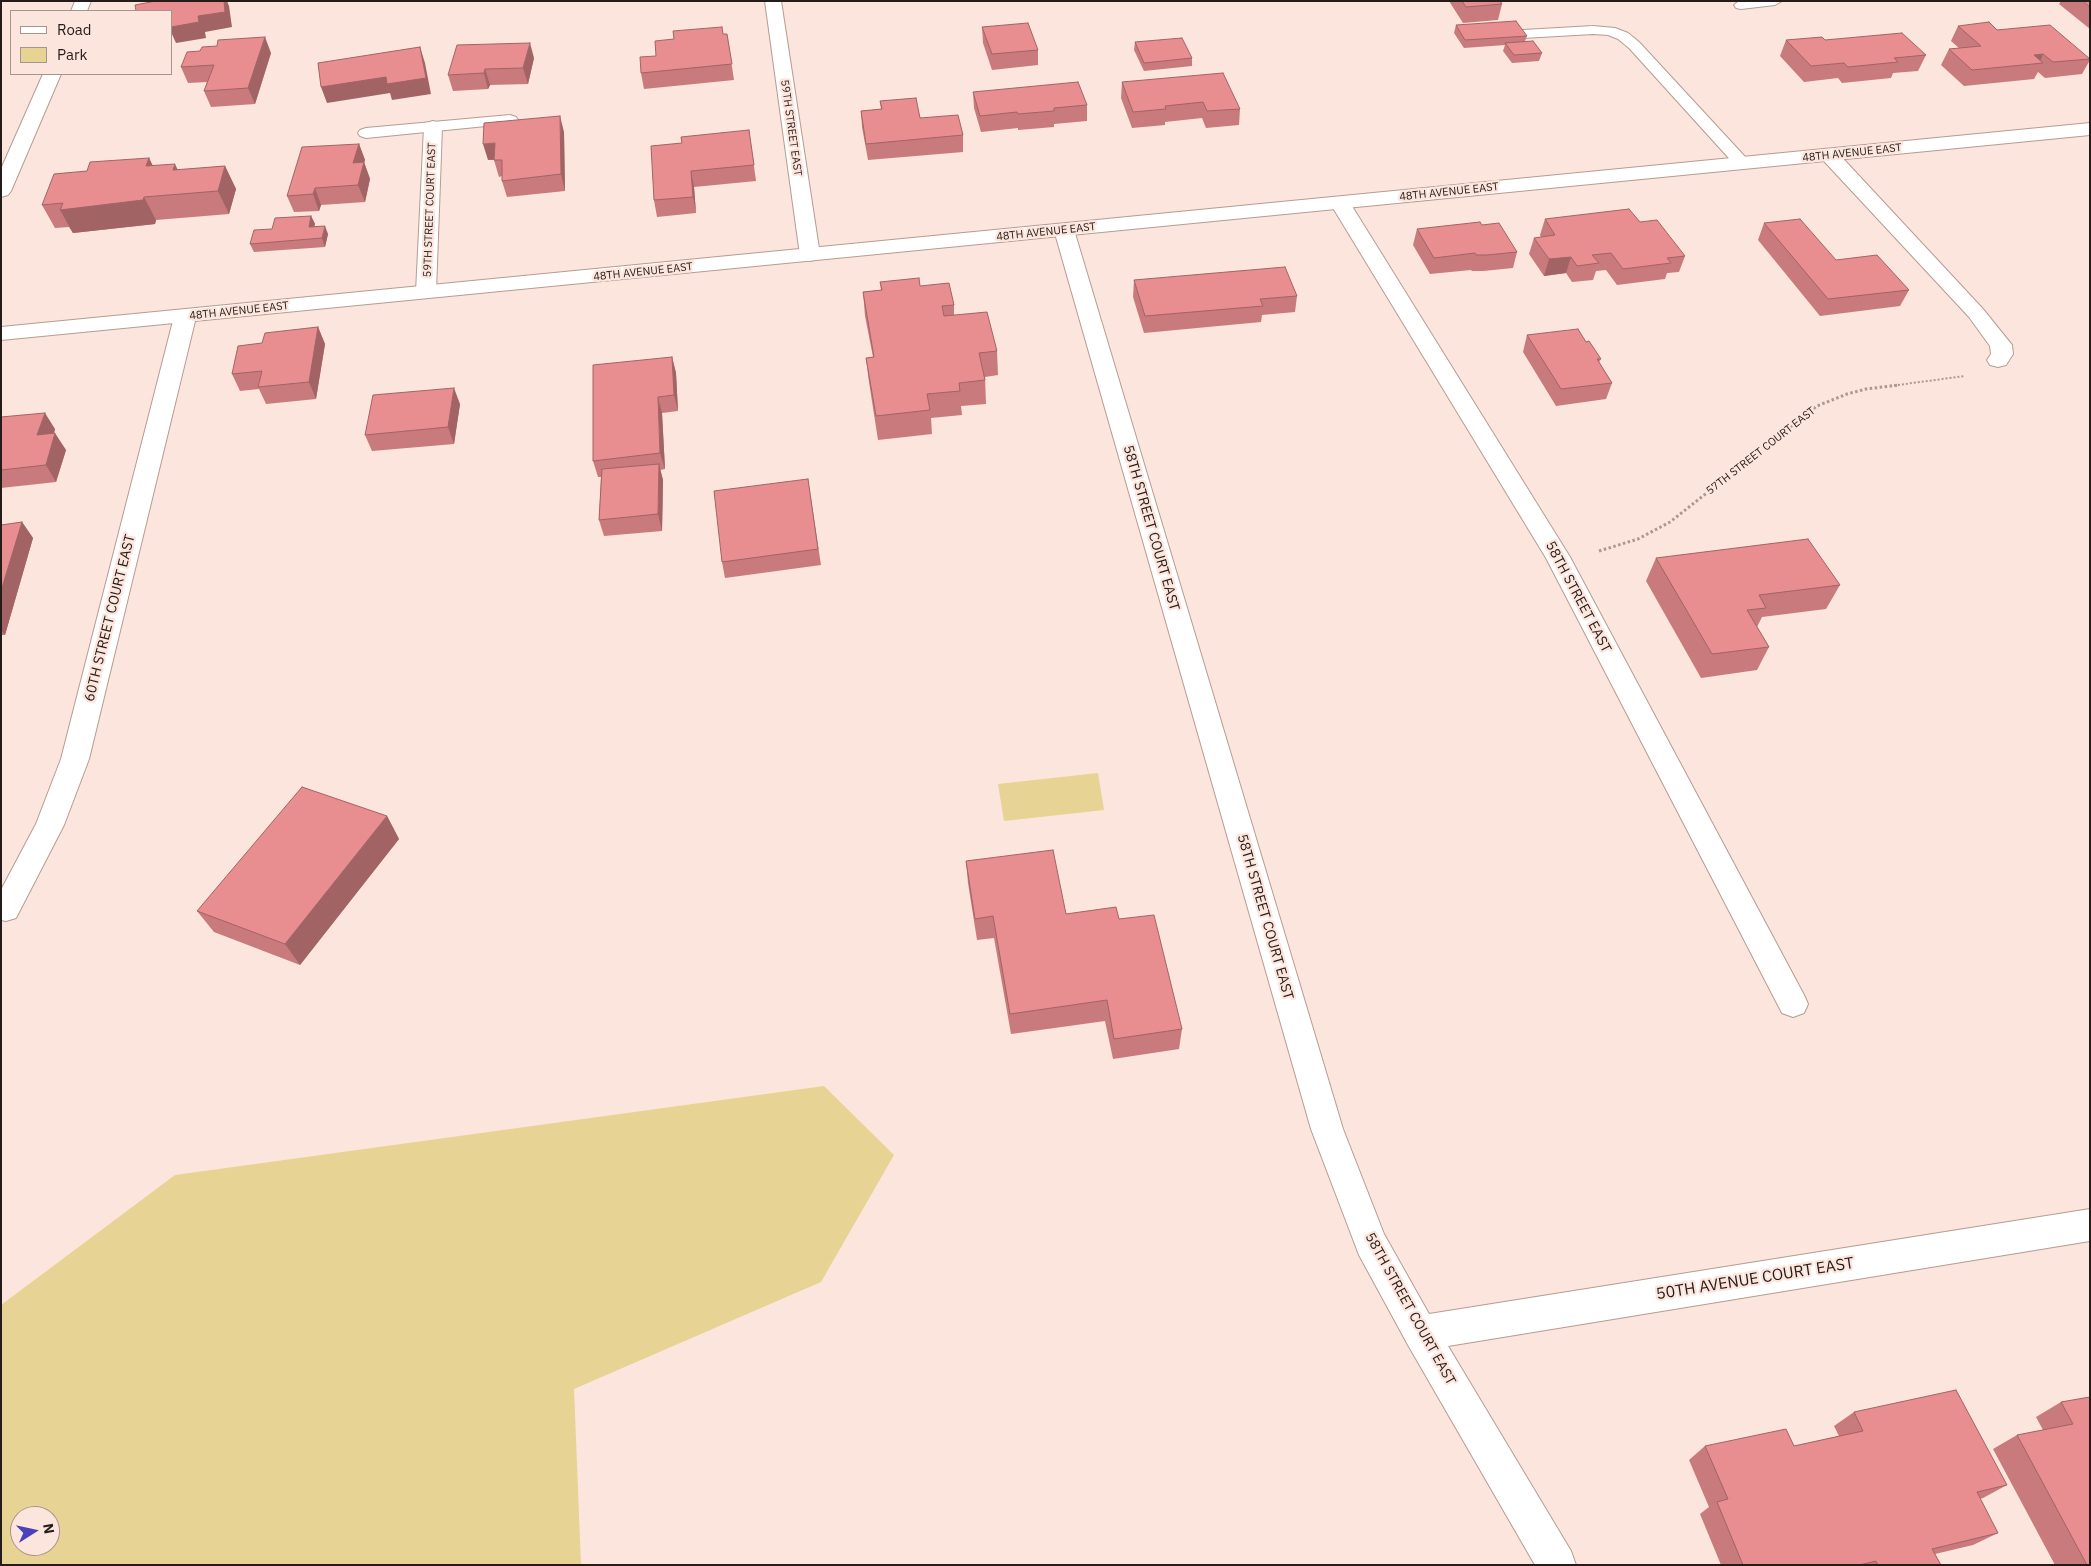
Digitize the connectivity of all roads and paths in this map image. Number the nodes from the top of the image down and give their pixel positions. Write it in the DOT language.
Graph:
graph roads {
  1 [pos="773,1"];
  2 [pos="1775,1"];
  3 [pos="1740,5"];
  4 [pos="1523,34"];
  5 [pos="52,75"];
  6 [pos="510,120"];
  7 [pos="433,127"];
  8 [pos="2090,128"];
  9 [pos="366,133"];
  10 [pos="1829,155"];
  11 [pos="1742,163"];
  12 [pos="1,191"];
  13 [pos="1340,203"];
  14 [pos="1064,230"];
  15 [pos="810,255"];
  16 [pos="426,292"];
  17 [pos="185,317"];
  18 [pos="1,334"];
  19 [pos="1998,360"];
  20 [pos="1558,557"];
  21 [pos="6,909"];
  22 [pos="1793,1004"];
  23 [pos="2090,1225"];
  24 [pos="1420,1333"];
  25 [pos="1557,1565"];
  1 -- 15 [label="street, 59TH STREET EAST"];
  2 -- 3 [label="lane"];
  4 -- 11 [label="lane"];
  5 -- 12 [label="street"];
  6 -- 7 [label="lane"];
  7 -- 9 [label="lane"];
  7 -- 16 [label="street, 59TH STREET COURT EAST"];
  8 -- 10 [label="street, 48TH AVENUE EAST"];
  10 -- 11 [label="street, 48TH AVENUE EAST"];
  10 -- 19 [label="street"];
  11 -- 13 [label="street, 48TH AVENUE EAST"];
  13 -- 14 [label="street, 48TH AVENUE EAST"];
  13 -- 20 [label="street, 58TH STREET EAST"];
  14 -- 15 [label="street, 48TH AVENUE EAST"];
  14 -- 24 [label="street, 58TH STREET COURT EAST"];
  15 -- 16 [label="street, 48TH AVENUE EAST"];
  16 -- 17 [label="street, 48TH AVENUE EAST"];
  17 -- 18 [label="street, 48TH AVENUE EAST"];
  17 -- 21 [label="street, 60TH STREET COURT EAST"];
  19 -- 20 [label="path, 57TH STREET COURT EAST"];
  20 -- 22 [label="street, 58TH STREET EAST"];
  23 -- 24 [label="street, 50TH AVENUE COURT EAST"];
  24 -- 25 [label="street, 58TH STREET COURT EAST"];
}
